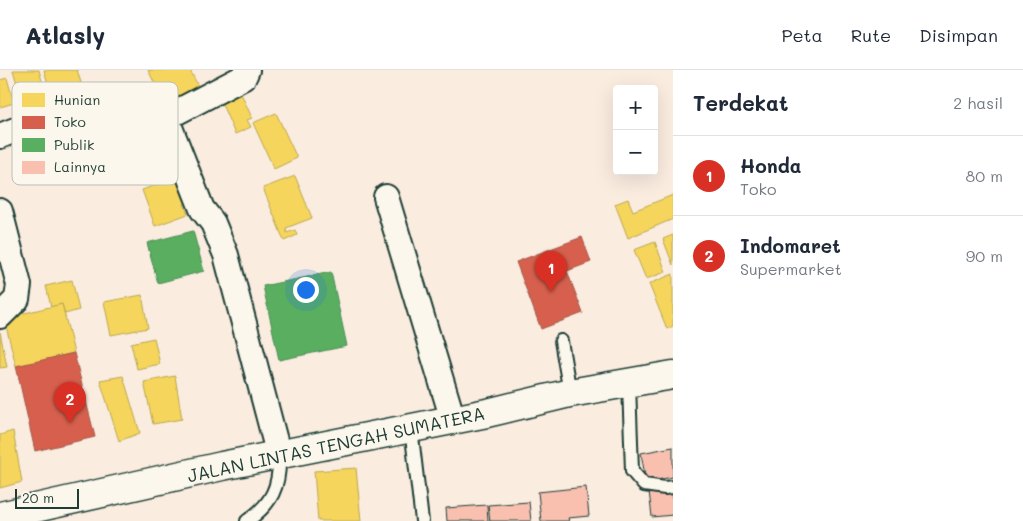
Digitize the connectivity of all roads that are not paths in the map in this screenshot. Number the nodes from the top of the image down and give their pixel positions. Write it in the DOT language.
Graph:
graph roads {
  1 [pos="247,70"];
  2 [pos="178,111"];
  3 [pos="12,131"];
  4 [pos="0,136"];
  5 [pos="178,148"];
  6 [pos="386,197"];
  7 [pos="0,210"];
  8 [pos="0,316"];
  9 [pos="561,341"];
  10 [pos="673,375"];
  11 [pos="629,384"];
  12 [pos="570,394"];
  13 [pos="453,420"];
  14 [pos="411,428"];
  15 [pos="279,456"];
  16 [pos="673,487"];
  17 [pos="0,516"];
  18 [pos="29,516"];
  19 [pos="247,521"];
  20 [pos="422,521"];
  1 -- 2 [label="street"];
  3 -- 4 [label="street"];
  5 -- 15 [label="street"];
  6 -- 13 [label="street"];
  7 -- 8 [label="street"];
  9 -- 12 [label="lane"];
  10 -- 11 [label="highway, JALAN LINTAS TENGAH SUMATERA"];
  11 -- 12 [label="highway, JALAN LINTAS TENGAH SUMATERA"];
  11 -- 16 [label="lane"];
  12 -- 13 [label="highway, JALAN LINTAS TENGAH SUMATERA"];
  13 -- 14 [label="highway, JALAN LINTAS TENGAH SUMATERA"];
  14 -- 15 [label="highway, JALAN LINTAS TENGAH SUMATERA"];
  14 -- 20 [label="lane"];
  15 -- 18 [label="highway, JALAN LINTAS TENGAH SUMATERA"];
  15 -- 19 [label="lane"];
  17 -- 18 [label="highway, JALAN LINTAS TENGAH SUMATERA"];
}
